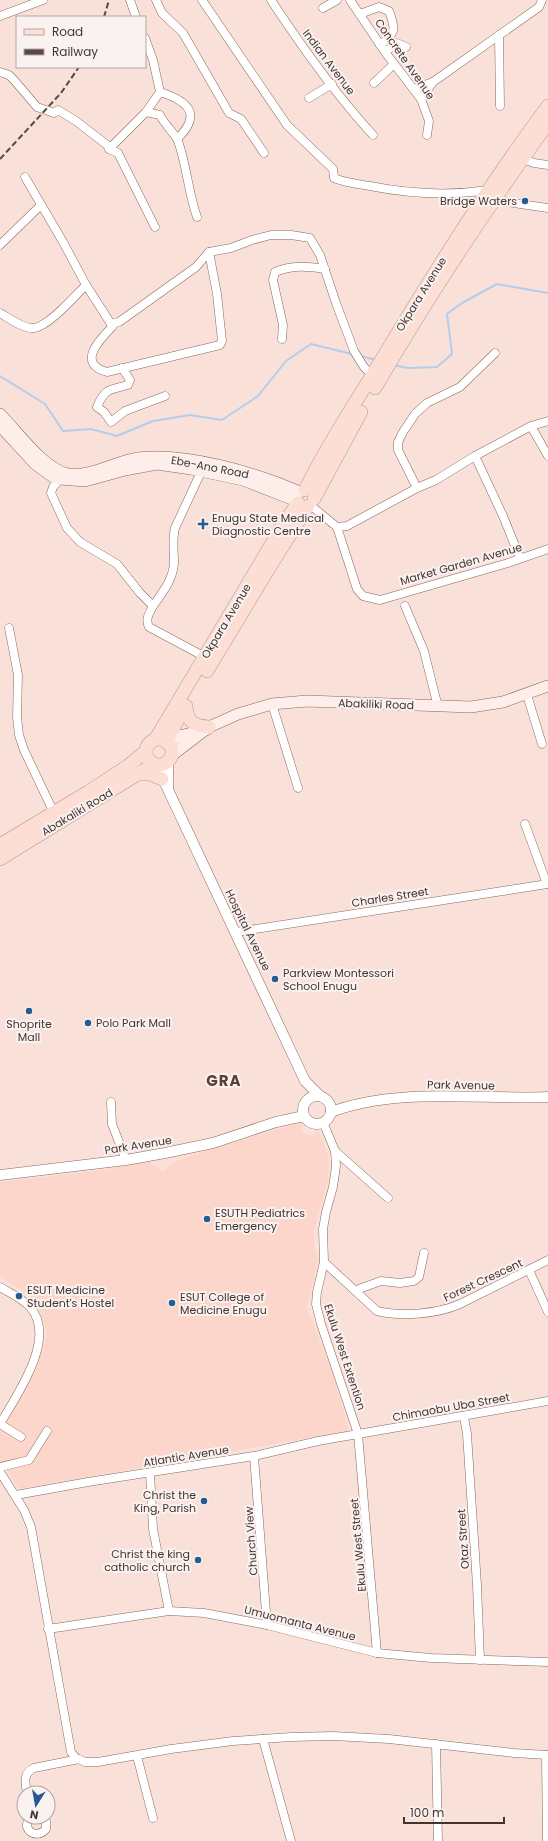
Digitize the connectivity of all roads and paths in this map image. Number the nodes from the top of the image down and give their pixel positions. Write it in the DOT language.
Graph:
graph roads {
  1 [pos="43,0"];
  2 [pos="130,0"];
  3 [pos="156,0"];
  4 [pos="202,0"];
  5 [pos="270,0"];
  6 [pos="337,0"];
  7 [pos="350,0"];
  8 [pos="538,2"];
  9 [pos="323,8"];
  10 [pos="360,14"];
  11 [pos="0,16"];
  12 [pos="136,16"];
  13 [pos="499,35"];
  14 [pos="146,41"];
  15 [pos="380,45"];
  16 [pos="406,47"];
  17 [pos="385,52"];
  18 [pos="394,64"];
  19 [pos="0,72"];
  20 [pos="433,82"];
  21 [pos="374,83"];
  22 [pos="332,84"];
  23 [pos="414,89"];
  24 [pos="160,92"];
  25 [pos="309,98"];
  26 [pos="421,98"];
  27 [pos="500,106"];
  28 [pos="548,106"];
  29 [pos="146,112"];
  30 [pos="548,123"];
  31 [pos="373,135"];
  32 [pos="427,135"];
  33 [pos="177,139"];
  34 [pos="109,149"];
  35 [pos="264,153"];
  36 [pos="517,156"];
  37 [pos="548,165"];
  38 [pos="25,177"];
  39 [pos="495,189"];
  40 [pos="41,205"];
  41 [pos="548,208"];
  42 [pos="197,217"];
  43 [pos="156,227"];
  44 [pos="0,245"];
  45 [pos="208,252"];
  46 [pos="324,269"];
  47 [pos="86,285"];
  48 [pos="0,313"];
  49 [pos="111,324"];
  50 [pos="282,339"];
  51 [pos="495,353"];
  52 [pos="122,368"];
  53 [pos="382,368"];
  54 [pos="165,396"];
  55 [pos="0,414"];
  56 [pos="548,421"];
  57 [pos="0,426"];
  58 [pos="531,426"];
  59 [pos="475,456"];
  60 [pos="548,456"];
  61 [pos="201,472"];
  62 [pos="60,479"];
  63 [pos="417,488"];
  64 [pos="305,500"];
  65 [pos="337,527"];
  66 [pos="548,549"];
  67 [pos="520,558"];
  68 [pos="154,606"];
  69 [pos="405,606"];
  70 [pos="9,628"];
  71 [pos="223,635"];
  72 [pos="205,657"];
  73 [pos="548,686"];
  74 [pos="526,695"];
  75 [pos="272,704"];
  76 [pos="186,706"];
  77 [pos="438,707"];
  78 [pos="208,728"];
  79 [pos="162,742"];
  80 [pos="542,744"];
  81 [pos="146,751"];
  82 [pos="162,761"];
  83 [pos="139,774"];
  84 [pos="165,785"];
  85 [pos="298,788"];
  86 [pos="54,813"];
  87 [pos="525,824"];
  88 [pos="26,836"];
  89 [pos="0,845"];
  90 [pos="0,858"];
  91 [pos="547,884"];
  92 [pos="236,932"];
  93 [pos="305,1081"];
  94 [pos="320,1096"];
  95 [pos="548,1097"];
  96 [pos="111,1102"];
  97 [pos="305,1102"];
  98 [pos="330,1108"];
  99 [pos="304,1116"];
  100 [pos="276,1122"];
  101 [pos="323,1122"];
  102 [pos="335,1151"];
  103 [pos="126,1160"];
  104 [pos="0,1175"];
  105 [pos="388,1198"];
  106 [pos="424,1253"];
  107 [pos="548,1260"];
  108 [pos="324,1262"];
  109 [pos="529,1270"];
  110 [pos="0,1287"];
  111 [pos="356,1290"];
  112 [pos="548,1312"];
  113 [pos="548,1401"];
  114 [pos="464,1417"];
  115 [pos="0,1424"];
  116 [pos="47,1431"];
  117 [pos="358,1434"];
  118 [pos="21,1437"];
  119 [pos="254,1456"];
  120 [pos="0,1467"];
  121 [pos="0,1472"];
  122 [pos="150,1474"];
  123 [pos="16,1495"];
  124 [pos="169,1611"];
  125 [pos="267,1625"];
  126 [pos="48,1629"];
  127 [pos="377,1653"];
  128 [pos="480,1660"];
  129 [pos="548,1662"];
  130 [pos="264,1739"];
  131 [pos="436,1744"];
  132 [pos="547,1755"];
  133 [pos="137,1756"];
  134 [pos="79,1759"];
  135 [pos="26,1785"];
  136 [pos="153,1818"];
  137 [pos="26,1825"];
  138 [pos="46,1825"];
  139 [pos="291,1841"];
  140 [pos="438,1841"];
  141 [pos="547,1841"];
  1 -- 11 [label="street"];
  2 -- 12 [label="street"];
  3 -- 35 [label="street"];
  4 -- 39 [label="street"];
  5 -- 22 [label="street, Indian Avenue"];
  6 -- 9 [label="street"];
  7 -- 10 [label="street, Concrete Avenue"];
  8 -- 13 [label="street"];
  10 -- 15 [label="street, Concrete Avenue"];
  10 -- 15 [label="street"];
  13 -- 20 [label="street"];
  13 -- 27 [label="street"];
  14 -- 24 [label="street"];
  15 -- 17 [label="street, Concrete Avenue"];
  16 -- 17 [label="street"];
  17 -- 18 [label="street, Concrete Avenue"];
  18 -- 21 [label="street"];
  18 -- 23 [label="street, Concrete Avenue"];
  19 -- 34 [label="street"];
  20 -- 23 [label="street"];
  20 -- 26 [label="street"];
  22 -- 25 [label="street"];
  22 -- 31 [label="street, Indian Avenue"];
  23 -- 26 [label="street, Concrete Avenue"];
  24 -- 29 [label="street"];
  24 -- 33 [label="street"];
  26 -- 32 [label="street, Concrete Avenue"];
  28 -- 36 [label="main road, Okpara Avenue"];
  29 -- 33 [label="street"];
  29 -- 34 [label="street"];
  30 -- 36 [label="main road, Okpara Avenue"];
  33 -- 42 [label="street"];
  34 -- 43 [label="street"];
  36 -- 37 [label="street"];
  36 -- 39 [label="main road, Okpara Avenue"];
  38 -- 40 [label="street"];
  39 -- 41 [label="street"];
  39 -- 53 [label="main road, Okpara Avenue"];
  40 -- 44 [label="street"];
  40 -- 47 [label="street"];
  45 -- 46 [label="street"];
  45 -- 49 [label="street"];
  45 -- 52 [label="street"];
  46 -- 50 [label="street"];
  46 -- 53 [label="street"];
  47 -- 48 [label="street"];
  47 -- 49 [label="street"];
  49 -- 52 [label="street"];
  51 -- 63 [label="street"];
  52 -- 54 [label="street"];
  53 -- 64 [label="main road, Okpara Avenue"];
  55 -- 64 [label="main road, Ebe-Ano Road"];
  56 -- 58 [label="street"];
  57 -- 62 [label="main road, Ebe-Ano Road"];
  58 -- 59 [label="street"];
  58 -- 60 [label="street"];
  59 -- 63 [label="street"];
  59 -- 67 [label="street"];
  61 -- 62 [label="main road, Ebe-Ano Road"];
  61 -- 64 [label="main road, Ebe-Ano Road"];
  61 -- 68 [label="street"];
  62 -- 68 [label="street"];
  63 -- 65 [label="street"];
  64 -- 65 [label="street"];
  64 -- 71 [label="main road, Okpara Avenue"];
  65 -- 67 [label="street, Market Garden Avenue"];
  66 -- 67 [label="street, Market Garden Avenue"];
  68 -- 72 [label="street"];
  69 -- 77 [label="street"];
  70 -- 86 [label="street"];
  71 -- 72 [label="main road, Okpara Avenue"];
  71 -- 76 [label="main road, Okpara Avenue"];
  72 -- 79 [label="main road, Okpara Avenue"];
  73 -- 74 [label="main road, Abakiliki Road"];
  74 -- 77 [label="main road, Abakiliki Road"];
  74 -- 80 [label="street"];
  75 -- 77 [label="main road, Abakiliki Road"];
  75 -- 78 [label="main road, Abakiliki Road"];
  75 -- 85 [label="street"];
  76 -- 78 [label="main road"];
  76 -- 79 [label="main road, Okpara Avenue"];
  78 -- 79 [label="main road"];
  78 -- 82 [label="main road"];
  79 -- 81 [label="main road"];
  79 -- 82 [label="main road"];
  81 -- 82 [label="main road"];
  81 -- 86 [label="main road, Abakaliki Road"];
  82 -- 83 [label="main road, Abakaliki Road"];
  82 -- 84 [label="street"];
  83 -- 84 [label="main road"];
  83 -- 88 [label="main road, Abakaliki Road"];
  84 -- 92 [label="street, Hospital Avenue"];
  86 -- 88 [label="main road, Abakaliki Road"];
  87 -- 91 [label="street"];
  88 -- 89 [label="main road, Abakaliki Road"];
  88 -- 90 [label="main road, Abakaliki Road"];
  91 -- 92 [label="street, Charles Street"];
  92 -- 93 [label="street, Hospital Avenue"];
  93 -- 94 [label="street"];
  93 -- 97 [label="street"];
  94 -- 97 [label="street"];
  94 -- 98 [label="street"];
  95 -- 98 [label="street, Park Avenue"];
  96 -- 103 [label="street"];
  97 -- 99 [label="street"];
  97 -- 100 [label="street"];
  98 -- 101 [label="street"];
  99 -- 100 [label="street"];
  99 -- 101 [label="street"];
  100 -- 103 [label="street, Park Avenue"];
  101 -- 102 [label="street"];
  102 -- 105 [label="street"];
  102 -- 108 [label="street, Ekulu West Extention"];
  103 -- 104 [label="street, Park Avenue"];
  106 -- 111 [label="street"];
  107 -- 109 [label="street, Forest Crescent"];
  108 -- 111 [label="street, Forest Crescent"];
  108 -- 117 [label="street, Ekulu West Extention"];
  109 -- 111 [label="street, Forest Crescent"];
  109 -- 112 [label="street"];
  110 -- 115 [label="street"];
  113 -- 114 [label="street, Chimaobu Uba Street"];
  114 -- 117 [label="street, Chimaobu Uba Street"];
  114 -- 128 [label="street, Otaz Street"];
  115 -- 118 [label="street"];
  116 -- 120 [label="street"];
  117 -- 119 [label="street, Atlantic Avenue"];
  117 -- 127 [label="street, Ekulu West Street"];
  119 -- 122 [label="street, Atlantic Avenue"];
  119 -- 125 [label="street, Church View"];
  121 -- 123 [label="street"];
  122 -- 123 [label="street, Atlantic Avenue"];
  122 -- 124 [label="street"];
  123 -- 126 [label="street"];
  124 -- 125 [label="street, Umuomanta Avenue"];
  124 -- 126 [label="street, Umuomanta Avenue"];
  125 -- 127 [label="street, Umuomanta Avenue"];
  126 -- 134 [label="street"];
  127 -- 128 [label="street, Umuomanta Avenue"];
  128 -- 129 [label="street, Umuomanta Avenue"];
  130 -- 131 [label="street"];
  130 -- 133 [label="street"];
  130 -- 139 [label="street"];
  131 -- 132 [label="street"];
  131 -- 140 [label="street"];
  132 -- 141 [label="street"];
  133 -- 134 [label="street"];
  133 -- 136 [label="street"];
  134 -- 135 [label="street"];
  137 -- 138 [label="street"];
}
